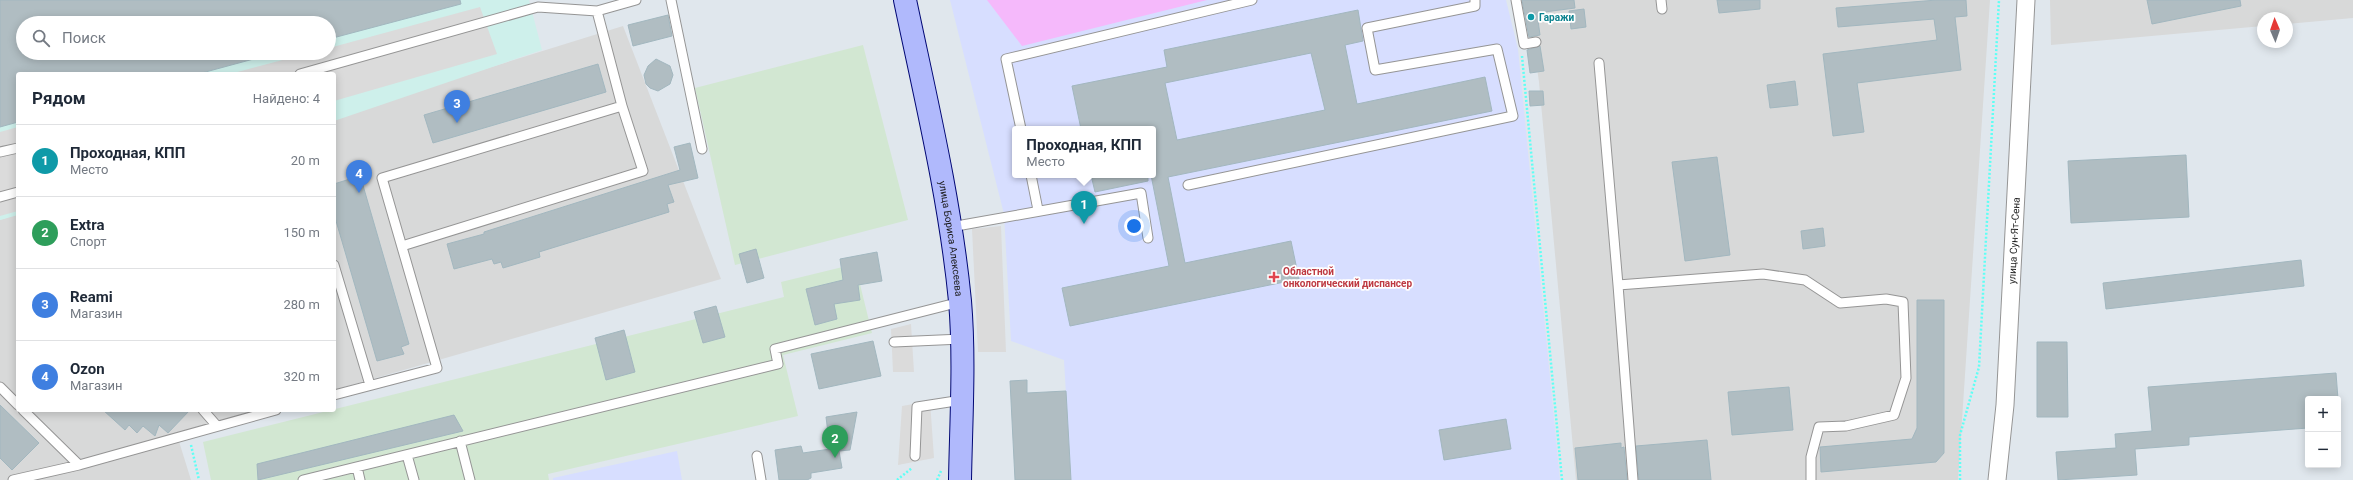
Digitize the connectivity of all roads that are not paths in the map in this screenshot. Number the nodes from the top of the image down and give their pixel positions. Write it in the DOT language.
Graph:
graph roads {
  1 [pos="636,0"];
  2 [pos="671,0"];
  3 [pos="904,0"];
  4 [pos="1252,0"];
  5 [pos="1476,0"];
  6 [pos="1516,0"];
  7 [pos="2026,0"];
  8 [pos="538,4"];
  9 [pos="597,11"];
  10 [pos="1536,42"];
  11 [pos="1599,63"];
  12 [pos="307,72"];
  13 [pos="622,106"];
  14 [pos="1020,126"];
  15 [pos="16,148"];
  16 [pos="702,150"];
  17 [pos="0,152"];
  18 [pos="1032,178"];
  19 [pos="1188,185"];
  20 [pos="16,193"];
  21 [pos="0,197"];
  22 [pos="1038,210"];
  23 [pos="951,227"];
  24 [pos="1148,238"];
  25 [pos="402,246"];
  26 [pos="336,272"];
  27 [pos="1618,285"];
  28 [pos="960,302"];
  29 [pos="962,339"];
  30 [pos="894,342"];
  31 [pos="370,385"];
  32 [pos="0,387"];
  33 [pos="336,394"];
  34 [pos="962,400"];
  35 [pos="16,403"];
  36 [pos="25,412"];
  37 [pos="205,412"];
  38 [pos="269,412"];
  39 [pos="217,426"];
  40 [pos="460,441"];
  41 [pos="407,455"];
  42 [pos="757,456"];
  43 [pos="915,456"];
  44 [pos="79,465"];
  45 [pos="357,467"];
  46 [pos="13,480"];
  47 [pos="303,480"];
  48 [pos="360,480"];
  49 [pos="414,480"];
  50 [pos="470,480"];
  51 [pos="761,480"];
  52 [pos="960,480"];
  53 [pos="1633,480"];
  54 [pos="1811,480"];
  55 [pos="1997,480"];
  1 -- 9 [label="lane"];
  2 -- 16 [label="lane"];
  3 -- 23 [label="main road, улица Бориса Алексеева"];
  4 -- 14 [label="lane"];
  5 -- 19 [label="lane"];
  6 -- 10 [label="lane"];
  7 -- 55 [label="street, улица Сун-Ят-Сена"];
  8 -- 9 [label="lane"];
  8 -- 12 [label="lane"];
  9 -- 13 [label="lane"];
  11 -- 27 [label="lane"];
  13 -- 25 [label="lane"];
  13 -- 25 [label="lane"];
  15 -- 17 [label="lane"];
  18 -- 22 [label="lane"];
  20 -- 21 [label="lane"];
  22 -- 23 [label="lane"];
  22 -- 24 [label="lane"];
  23 -- 28 [label="main road, улица Бориса Алексеева"];
  25 -- 31 [label="lane"];
  26 -- 31 [label="lane"];
  27 -- 53 [label="lane"];
  27 -- 54 [label="lane"];
  28 -- 29 [label="main road, улица Бориса Алексеева"];
  28 -- 40 [label="lane"];
  29 -- 30 [label="lane"];
  29 -- 34 [label="main road, улица Бориса Алексеева"];
  31 -- 33 [label="lane"];
  32 -- 35 [label="lane"];
  34 -- 43 [label="lane"];
  34 -- 52 [label="main road, улица Бориса Алексеева"];
  36 -- 44 [label="lane"];
  37 -- 39 [label="lane"];
  38 -- 39 [label="lane"];
  39 -- 44 [label="lane"];
  40 -- 41 [label="lane"];
  40 -- 50 [label="lane"];
  41 -- 45 [label="lane"];
  41 -- 49 [label="lane"];
  42 -- 51 [label="lane"];
  44 -- 46 [label="lane"];
  45 -- 47 [label="lane"];
  45 -- 48 [label="lane"];
}
